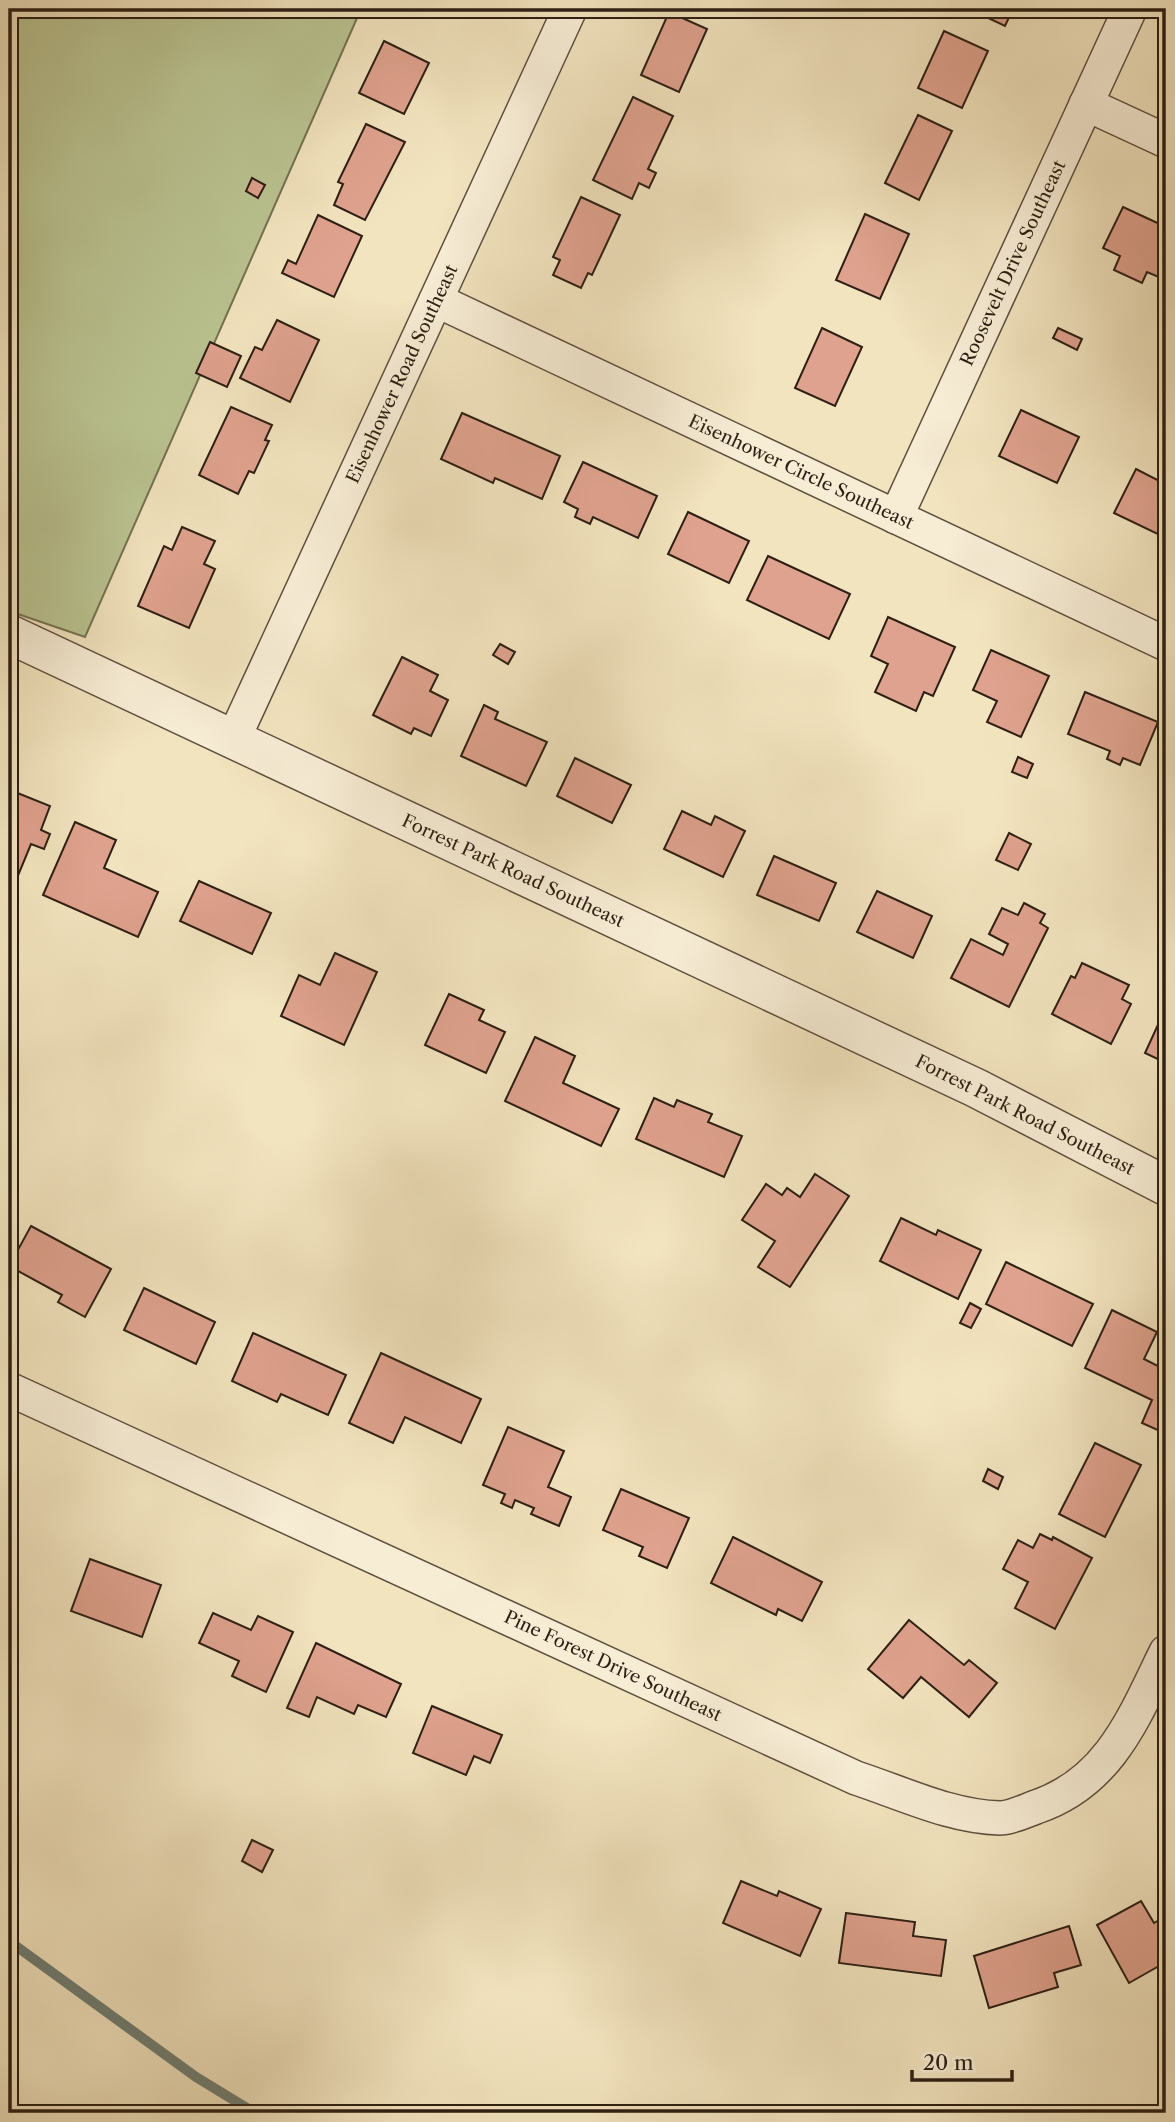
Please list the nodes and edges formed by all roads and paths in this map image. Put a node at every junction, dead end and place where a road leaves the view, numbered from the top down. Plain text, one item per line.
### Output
1 (570, 9) edge
2 (1130, 9) edge
3 (1086, 104) junction
4 (1166, 141) edge
5 (436, 300) junction
6 (896, 517) junction
7 (9, 634) edge
8 (1166, 644) edge
9 (233, 740) junction
10 (1166, 1186) edge
11 (9, 1389) edge
12 (1166, 1653) edge

1 - 5 street, Eisenhower Road Southeast
2 - 3 street, Roosevelt Drive Southeast
3 - 4 street
3 - 6 street, Roosevelt Drive Southeast
5 - 6 street, Eisenhower Circle Southeast
5 - 9 street, Eisenhower Road Southeast
6 - 8 street, Eisenhower Circle Southeast
7 - 9 street, Forrest Park Road Southeast
9 - 10 street, Forrest Park Road Southeast
11 - 12 street, Pine Forest Drive Southeast

